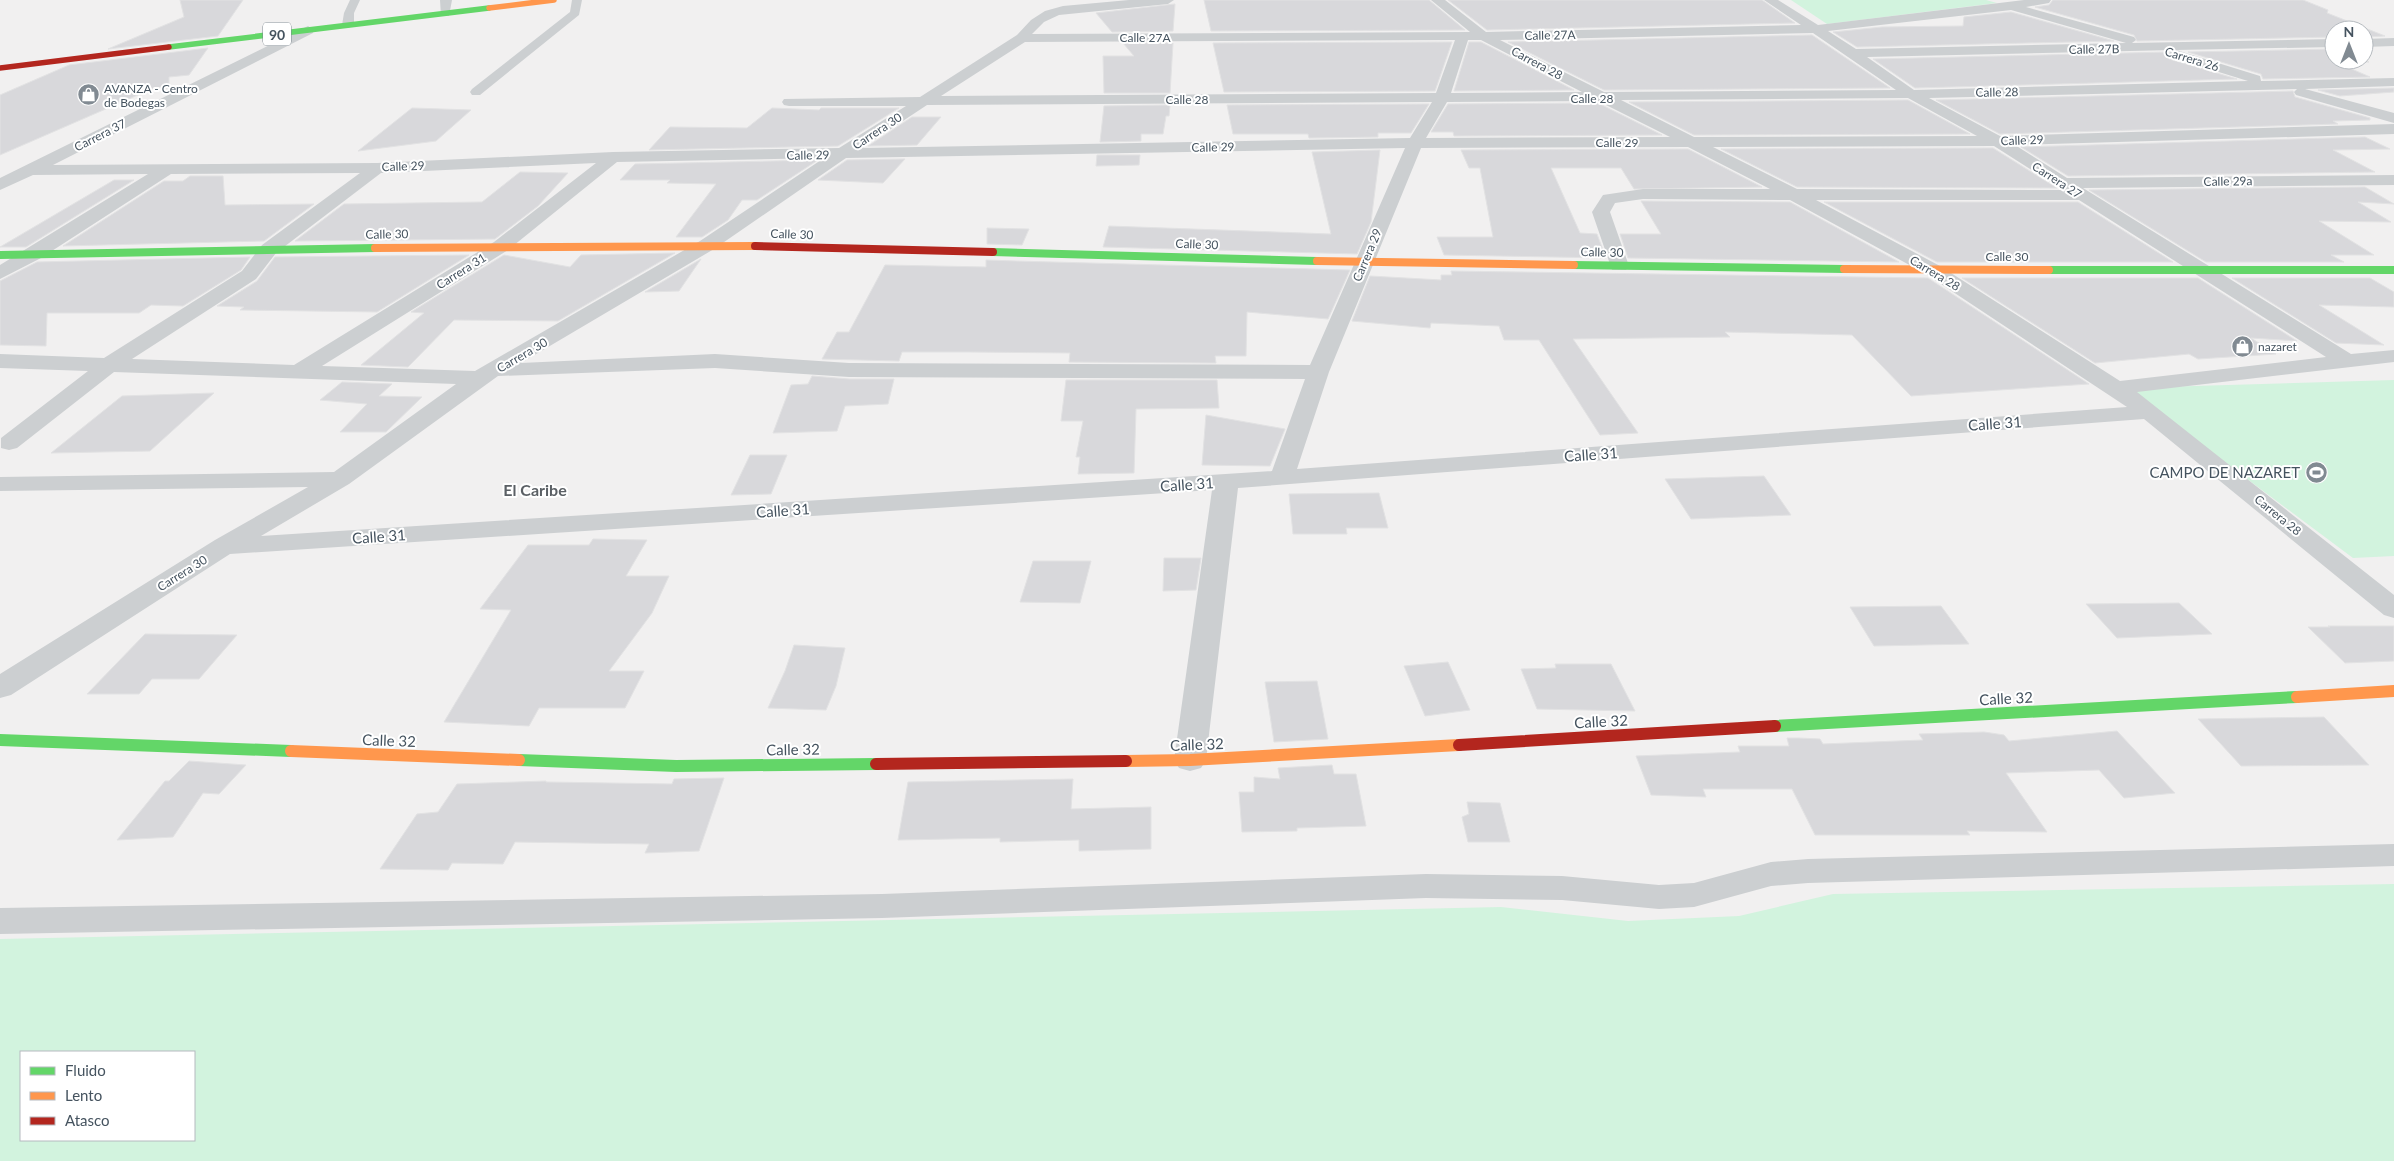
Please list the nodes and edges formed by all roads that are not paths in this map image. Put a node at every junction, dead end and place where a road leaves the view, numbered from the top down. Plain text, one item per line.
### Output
1 (355, 0) edge
2 (446, 0) edge
3 (554, 0) edge
4 (577, 0) edge
5 (1168, 0) edge
6 (1437, 0) edge
7 (1770, 0) edge
8 (1991, 0) edge
9 (2045, 0) edge
10 (2011, 6) junction
11 (444, 13) junction
12 (348, 25) junction
13 (1816, 29) junction
14 (308, 30) junction
15 (1463, 36) junction
16 (1482, 36) junction
17 (1022, 38) junction
18 (2394, 42) edge
19 (2324, 43) edge
20 (2374, 43) edge
21 (2271, 44) junction
22 (2374, 45) edge
23 (2155, 48) junction
24 (2394, 52) edge
25 (1853, 53) junction
26 (2308, 59) dead end
27 (0, 68) edge
28 (2335, 71) dead end
29 (2363, 82) junction
30 (2394, 82) edge
31 (2276, 86) junction
32 (476, 92) dead end
33 (1911, 94) junction
34 (1442, 98) junction
35 (1602, 98) junction
36 (925, 100) junction
37 (789, 102) dead end
38 (2394, 118) edge
39 (2394, 129) edge
40 (1686, 141) junction
41 (1997, 141) junction
42 (1415, 143) junction
43 (841, 154) junction
44 (613, 157) junction
45 (169, 168) junction
46 (377, 168) junction
47 (31, 170) junction
48 (2394, 180) edge
49 (2062, 183) junction
50 (0, 185) edge
51 (1793, 194) junction
52 (2080, 195) junction
53 (707, 245) junction
54 (501, 246) junction
55 (269, 249) junction
56 (34, 254) junction
57 (0, 255) edge
58 (1363, 262) junction
59 (1619, 266) junction
60 (2200, 269) junction
61 (1933, 270) junction
62 (2394, 270) edge
63 (0, 273) edge
64 (2394, 356) edge
65 (2345, 360) junction
66 (0, 361) edge
67 (110, 364) junction
68 (300, 371) junction
69 (1318, 372) junction
70 (488, 374) junction
71 (2116, 388) junction
72 (2149, 412) junction
73 (9, 443) dead end
74 (1282, 478) junction
75 (340, 480) junction
76 (1226, 482) junction
77 (0, 484) edge
78 (224, 546) junction
79 (2394, 609) edge
80 (0, 688) edge
81 (2394, 691) edge
82 (0, 740) edge
83 (1190, 760) junction
84 (2394, 855) edge
85 (0, 921) edge

1 - 12 lane
2 - 11 street
3 - 11 main road, 90
4 - 32 lane
5 - 17 street, Carrera 30
6 - 16 street, Carrera 28
7 - 13 street, Carrera 27
8 - 10 street, Carrera 26
9 - 10 street, Calle 27A
10 - 13 street, Calle 27A
10 - 23 street, Carrera 26
11 - 12 main road, 90
12 - 14 main road, 90
13 - 16 street, Calle 27A
13 - 25 street, Carrera 27
14 - 27 main road, 90
14 - 47 street, Carrera 37
15 - 16 street, Calle 27A
15 - 17 street, Calle 27A
15 - 34 street, Carrera 29
16 - 35 street, Carrera 28
17 - 36 street, Carrera 30
18 - 20 street
19 - 21 street, Calle 27B
21 - 23 street, Calle 27B
21 - 26 street
22 - 24 street
23 - 25 street, Calle 27B
23 - 31 street, Carrera 26
25 - 33 street, Carrera 27
28 - 29 street
29 - 30 street, Calle 28
29 - 31 street, Calle 28
31 - 33 street, Calle 28
31 - 38 street, Carrera 26
33 - 35 street, Calle 28
33 - 41 street, Carrera 27
34 - 35 street, Calle 28
34 - 36 street, Calle 28
34 - 42 street, Carrera 29
35 - 40 street, Carrera 28
36 - 37 street, Calle 28
36 - 43 street, Carrera 30
39 - 41 street, Calle 29
40 - 41 street, Calle 29
40 - 42 street, Calle 29
40 - 51 street, Carrera 28
41 - 49 street, Carrera 27
42 - 43 street, Calle 29
42 - 58 street, Carrera 29
43 - 44 street, Calle 29
43 - 53 street, Carrera 30
44 - 46 street, Calle 29
44 - 54 street, Carrera 31
45 - 46 street, Calle 29
45 - 47 street, Calle 29
45 - 56 street
46 - 55 street
47 - 50 street, Carrera 37
48 - 49 street, Calle 29a
49 - 52 street, Carrera 27
51 - 52 street
51 - 59 street
51 - 61 street, Carrera 28
52 - 60 street, Carrera 27
53 - 54 main road, Calle 30
53 - 58 main road, Calle 30
53 - 70 street, Carrera 30
54 - 55 main road, Calle 30
54 - 68 street, Carrera 31
55 - 56 main road, Calle 30
55 - 67 street
56 - 57 main road, Calle 30
56 - 63 street
58 - 59 main road, Calle 30
58 - 69 street, Carrera 29
59 - 61 main road, Calle 30
60 - 61 main road, Calle 30
60 - 62 main road, Calle 30
60 - 65 street, Carrera 27
61 - 71 street, Carrera 28
64 - 65 street
65 - 71 street
66 - 67 street
67 - 68 street
67 - 73 street
68 - 70 street
69 - 70 street
69 - 74 street, Carrera 29
70 - 75 street, Carrera 30
71 - 72 street, Carrera 28
72 - 74 street, Calle 31
72 - 79 street, Carrera 28
74 - 76 street, Calle 31
75 - 77 street
75 - 78 street, Carrera 30
76 - 78 street, Calle 31
76 - 83 street
78 - 80 street, Carrera 30
81 - 83 main road, Calle 32
82 - 83 main road, Calle 32
84 - 85 lane

